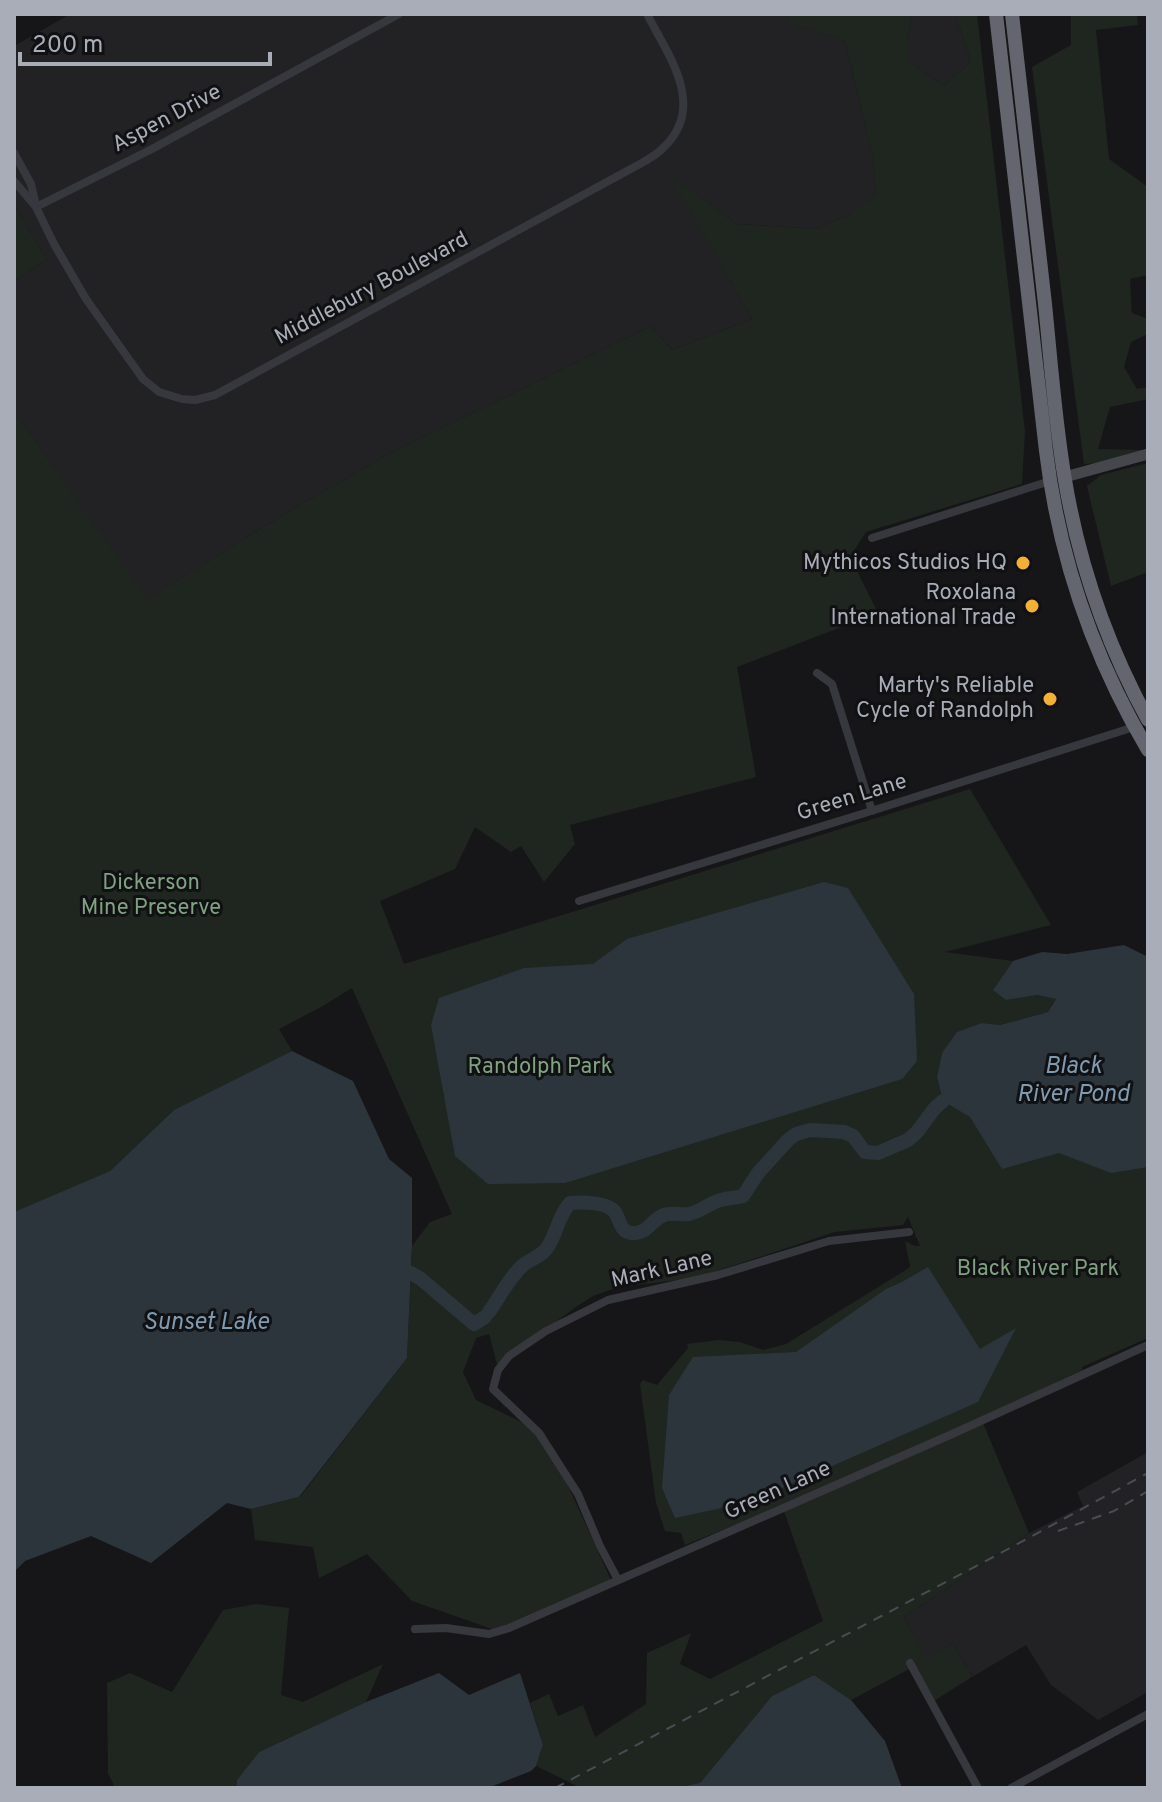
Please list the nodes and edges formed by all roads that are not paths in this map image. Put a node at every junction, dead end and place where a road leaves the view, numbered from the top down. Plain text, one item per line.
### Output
1 (399, 14) edge
2 (647, 14) edge
3 (996, 14) edge
4 (1012, 14) edge
5 (14, 153) edge
6 (14, 181) edge
7 (36, 207) junction
8 (1148, 454) edge
9 (1057, 479) junction
10 (872, 538) dead end
11 (817, 673) dead end
12 (1141, 723) edge
13 (1148, 750) edge
14 (872, 811) junction
15 (579, 901) dead end
16 (909, 1232) dead end
17 (1148, 1345) edge
18 (618, 1580) junction
19 (415, 1629) dead end
20 (910, 1663) dead end
21 (1148, 1715) edge
22 (978, 1788) edge
23 (1011, 1788) edge

1 - 7 street, Aspen Drive
2 - 7 street, Middlebury Boulevard
3 - 9 highway
4 - 9 highway
5 - 7 street, Middlebury Boulevard
6 - 7 street, Middlebury Boulevard
8 - 9 main road
9 - 10 street
9 - 12 highway
11 - 14 street
12 - 13 highway
12 - 14 street, Green Lane
14 - 15 street, Green Lane
16 - 18 street, Mark Lane
17 - 18 street, Green Lane
18 - 19 street, Green Lane
20 - 22 street
21 - 23 street

